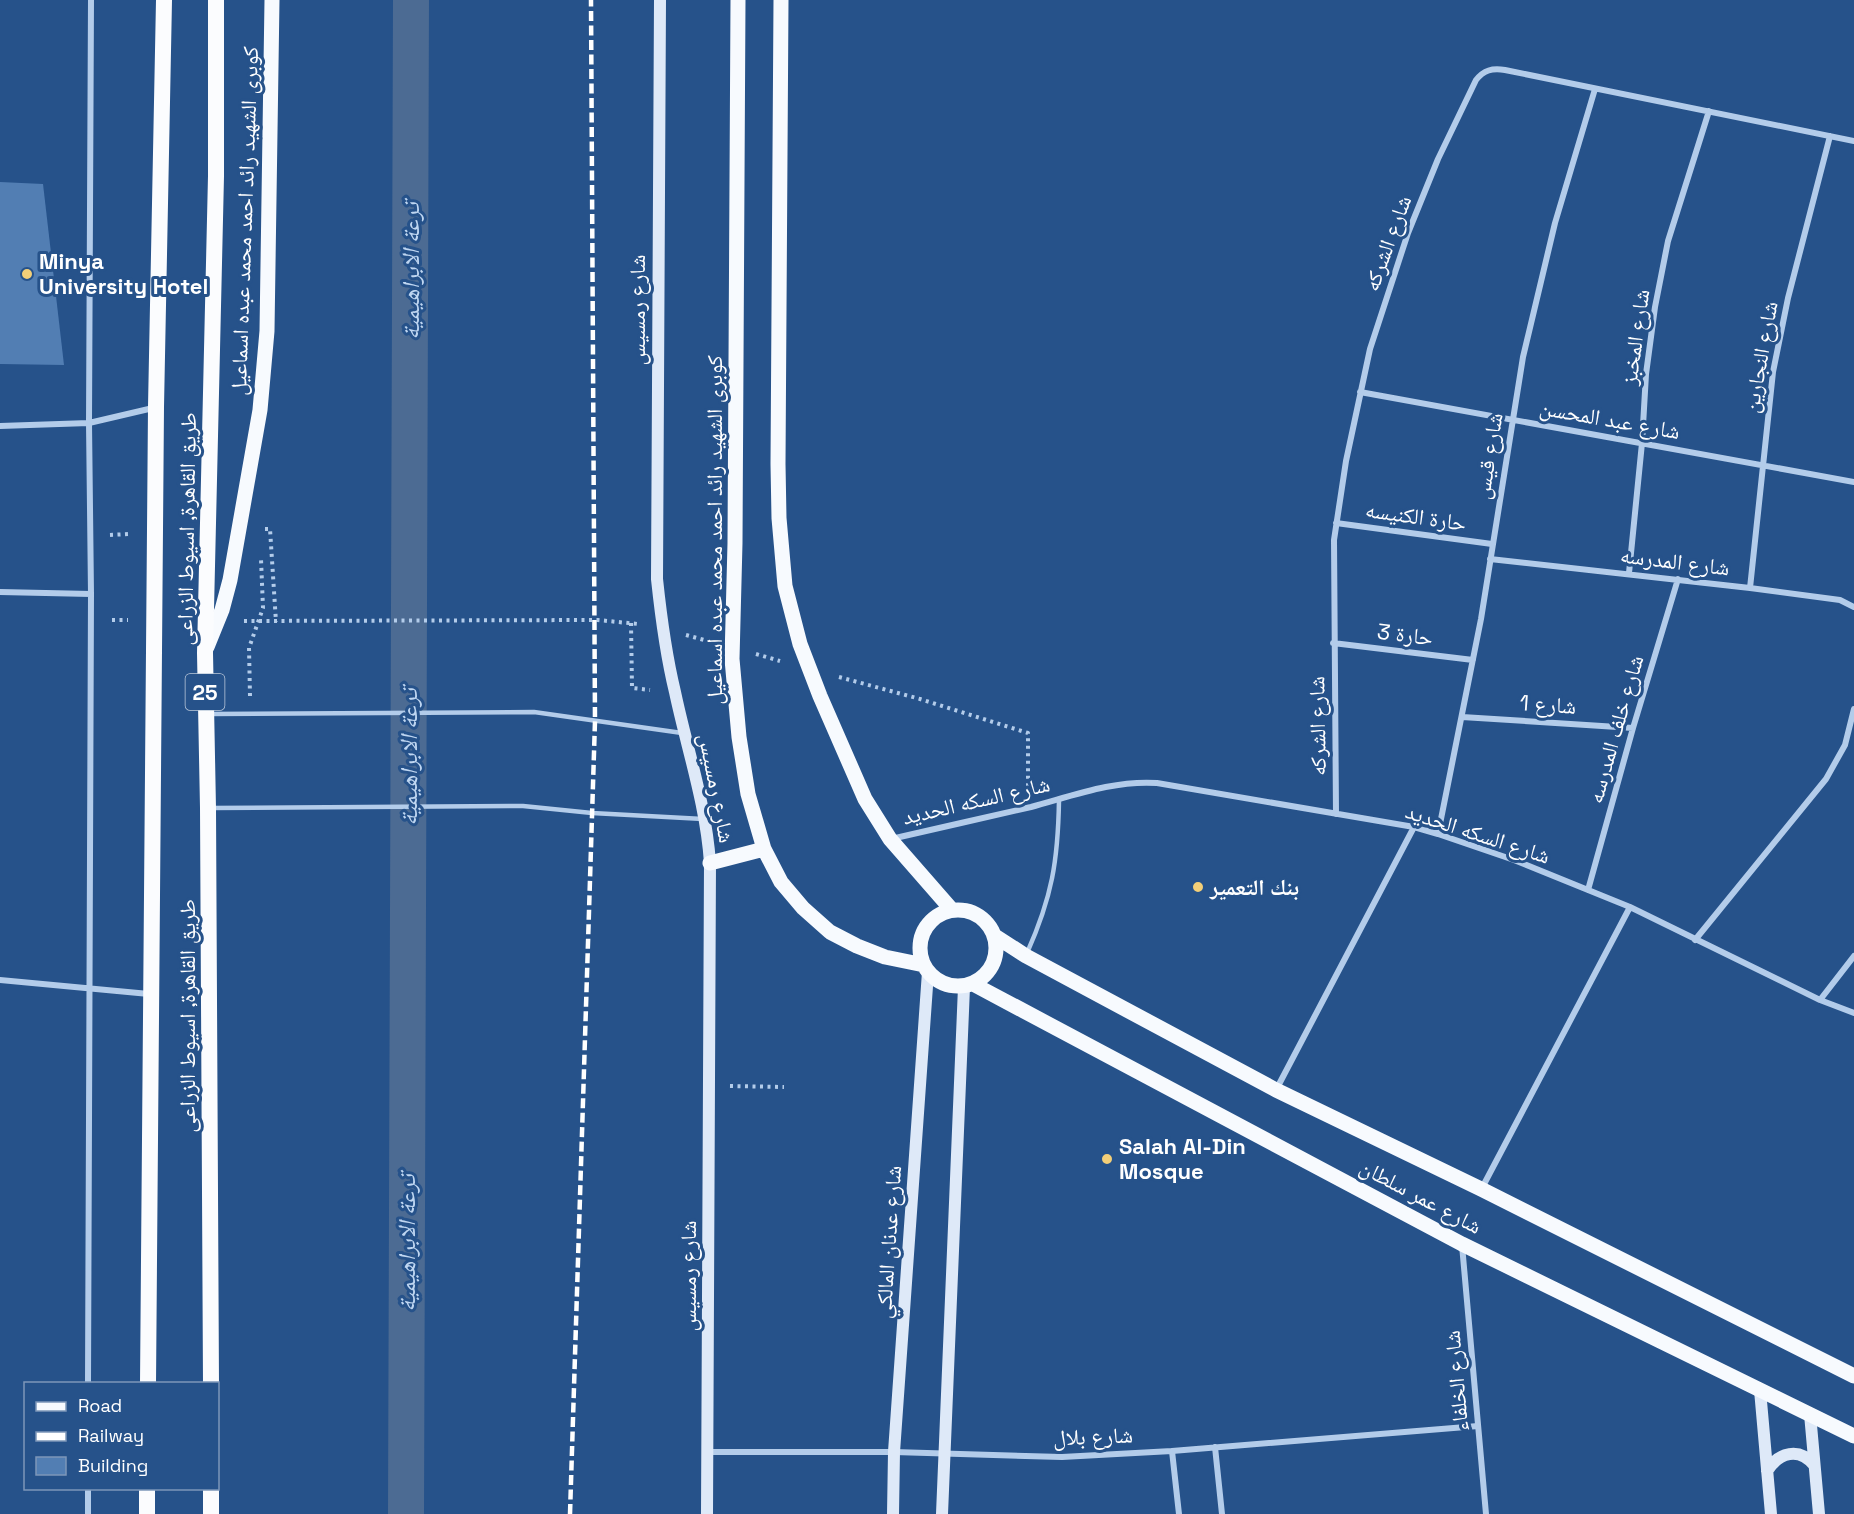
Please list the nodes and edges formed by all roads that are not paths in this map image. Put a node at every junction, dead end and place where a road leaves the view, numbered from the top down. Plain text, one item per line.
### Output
1 (91, 0) edge
2 (164, 0) edge
3 (216, 0) edge
4 (272, 0) edge
5 (660, 0) edge
6 (738, 0) edge
7 (781, 0) edge
8 (1595, 88) junction
9 (1709, 111) junction
10 (1830, 135) junction
11 (1854, 141) edge
12 (1360, 392) junction
13 (156, 407) junction
14 (1512, 419) junction
15 (89, 423) junction
16 (0, 426) edge
17 (1642, 443) junction
18 (1762, 465) junction
19 (1854, 482) edge
20 (1336, 523) junction
21 (1492, 544) junction
22 (1490, 559) junction
23 (1629, 573) junction
24 (1678, 579) junction
25 (1750, 588) junction
26 (0, 592) edge
27 (91, 594) junction
28 (1854, 607) edge
29 (1333, 643) junction
30 (205, 653) junction
31 (1473, 660) junction
32 (1854, 709) edge
33 (206, 714) junction
34 (1462, 717) junction
35 (1633, 728) junction
36 (685, 733) junction
37 (1059, 800) junction
38 (208, 808) junction
39 (1336, 814) junction
40 (706, 819) junction
41 (1414, 827) junction
42 (1438, 834) junction
43 (890, 839) junction
44 (764, 849) junction
45 (710, 863) junction
46 (1588, 890) junction
47 (1630, 907) junction
48 (952, 910) junction
49 (995, 936) junction
50 (1695, 940) junction
51 (1026, 956) junction
52 (1854, 956) edge
53 (926, 968) junction
54 (0, 980) edge
55 (969, 985) junction
56 (88, 988) junction
57 (152, 994) junction
58 (1820, 1000) junction
59 (1854, 1013) edge
60 (1276, 1090) junction
61 (1481, 1189) junction
62 (1462, 1244) junction
63 (1853, 1373) edge
64 (88, 1382) edge
65 (148, 1382) edge
66 (211, 1382) edge
67 (1760, 1390) junction
68 (1810, 1414) junction
69 (1478, 1426) junction
70 (1854, 1436) edge
71 (1215, 1447) junction
72 (1172, 1451) junction
73 (708, 1452) junction
74 (894, 1452) junction
75 (943, 1454) junction
76 (1815, 1465) junction
77 (1767, 1471) junction
78 (88, 1490) edge
79 (147, 1490) edge
80 (211, 1490) edge
81 (88, 1514) edge
82 (147, 1514) edge
83 (211, 1514) edge
84 (707, 1514) edge
85 (893, 1514) edge
86 (942, 1514) edge
87 (1179, 1514) edge
88 (1222, 1514) edge
89 (1485, 1514) edge
90 (1771, 1514) edge
91 (1819, 1514) edge

1 - 15 street
2 - 13 highway, طريق القاهرة, اسيوط الزراعى / 25
3 - 30 highway, طريق القاهرة, اسيوط الزراعى / 25
4 - 30 main road, كوبرى الشهيد رائد احمد محمد عبده اسماعيل
5 - 36 main road, شارع رمسيس
6 - 44 main road, كوبرى الشهيد رائد احمد محمد عبده اسماعيل
7 - 43 main road
8 - 9 street, شارع الشركه
8 - 12 street, شارع الشركه
8 - 14 street, شارع قيس
9 - 10 street, شارع الشركه
9 - 17 street, شارع المخبز
10 - 11 street, شارع الشركه
10 - 18 street, شارع النجارين
12 - 14 street, شارع عبد المحسن
12 - 20 street, شارع الشركه
13 - 15 street
13 - 57 highway, طريق القاهرة, اسيوط الزراعى / 25
14 - 17 street, شارع عبد المحسن
14 - 21 street, شارع قيس
15 - 16 street
15 - 27 street
17 - 18 street, شارع عبد المحسن
17 - 23 street, شارع المخبز
18 - 19 street, شارع عبد المحسن
18 - 25 street, شارع النجارين
20 - 21 street, حارة الكنيسه
20 - 29 street, شارع الشركه
21 - 22 street, شارع قيس
22 - 23 street, شارع المدرسه
22 - 31 street, شارع قيس
23 - 24 street, شارع المدرسه
24 - 25 street, شارع المدرسه
24 - 35 street, شارع خلف المدرسه
25 - 28 street, شارع المدرسه
26 - 27 street
27 - 56 street
29 - 31 street, حارة 3
29 - 39 street, شارع الشركه
30 - 33 highway, طريق القاهرة, اسيوط الزراعى / 25
31 - 34 street, شارع قيس
32 - 50 street
33 - 36 lane
33 - 38 highway, طريق القاهرة, اسيوط الزراعى / 25
34 - 35 street, شارع 1
34 - 42 street, شارع قيس
35 - 46 street, شارع خلف المدرسه
36 - 40 main road, شارع رمسيس
37 - 39 street, شارع السكه الحديد
37 - 43 street, شارع السكه الحديد
37 - 51 lane
38 - 40 lane
38 - 66 highway, طريق القاهرة, اسيوط الزراعى / 25
39 - 41 street, شارع السكه الحديد
40 - 45 main road, شارع رمسيس
41 - 42 street, شارع السكه الحديد
41 - 60 street
42 - 46 street, شارع السكه الحديد
43 - 48 main road
44 - 45 main road
44 - 53 main road, كوبرى الشهيد رائد احمد محمد عبده اسماعيل
45 - 73 main road, شارع رمسيس
46 - 47 street, شارع السكه الحديد
47 - 50 street, شارع السكه الحديد
47 - 61 street
48 - 49 main road
48 - 53 main road
49 - 51 main road, شارع عمر سلطان
49 - 55 main road
50 - 58 street, شارع السكه الحديد
51 - 60 main road, شارع عمر سلطان
52 - 58 street
53 - 55 main road
53 - 74 main road, شارع عدنان المالكي
54 - 56 street
55 - 62 main road, شارع عمر سلطان
55 - 75 main road
56 - 57 street
56 - 64 street
57 - 65 highway, طريق القاهرة, اسيوط الزراعى / 25
58 - 59 street, شارع السكه الحديد
60 - 61 main road, شارع عمر سلطان
61 - 63 main road, شارع عمر سلطان
62 - 67 main road, شارع عمر سلطان
62 - 69 street, شارع الخلفاء
67 - 68 main road, شارع عمر سلطان
67 - 77 main road
68 - 70 main road, شارع عمر سلطان
68 - 76 main road
69 - 71 street, شارع بلال
69 - 89 street, شارع الخلفاء
71 - 72 street, شارع بلال
71 - 88 street
72 - 75 street, شارع بلال
72 - 87 street
73 - 74 street, شارع بلال
73 - 84 main road, شارع رمسيس
74 - 75 street, شارع بلال
74 - 85 main road, شارع عدنان المالكي
75 - 86 main road
76 - 77 main road
76 - 91 main road
77 - 90 main road
78 - 81 street
79 - 82 highway
80 - 83 highway

